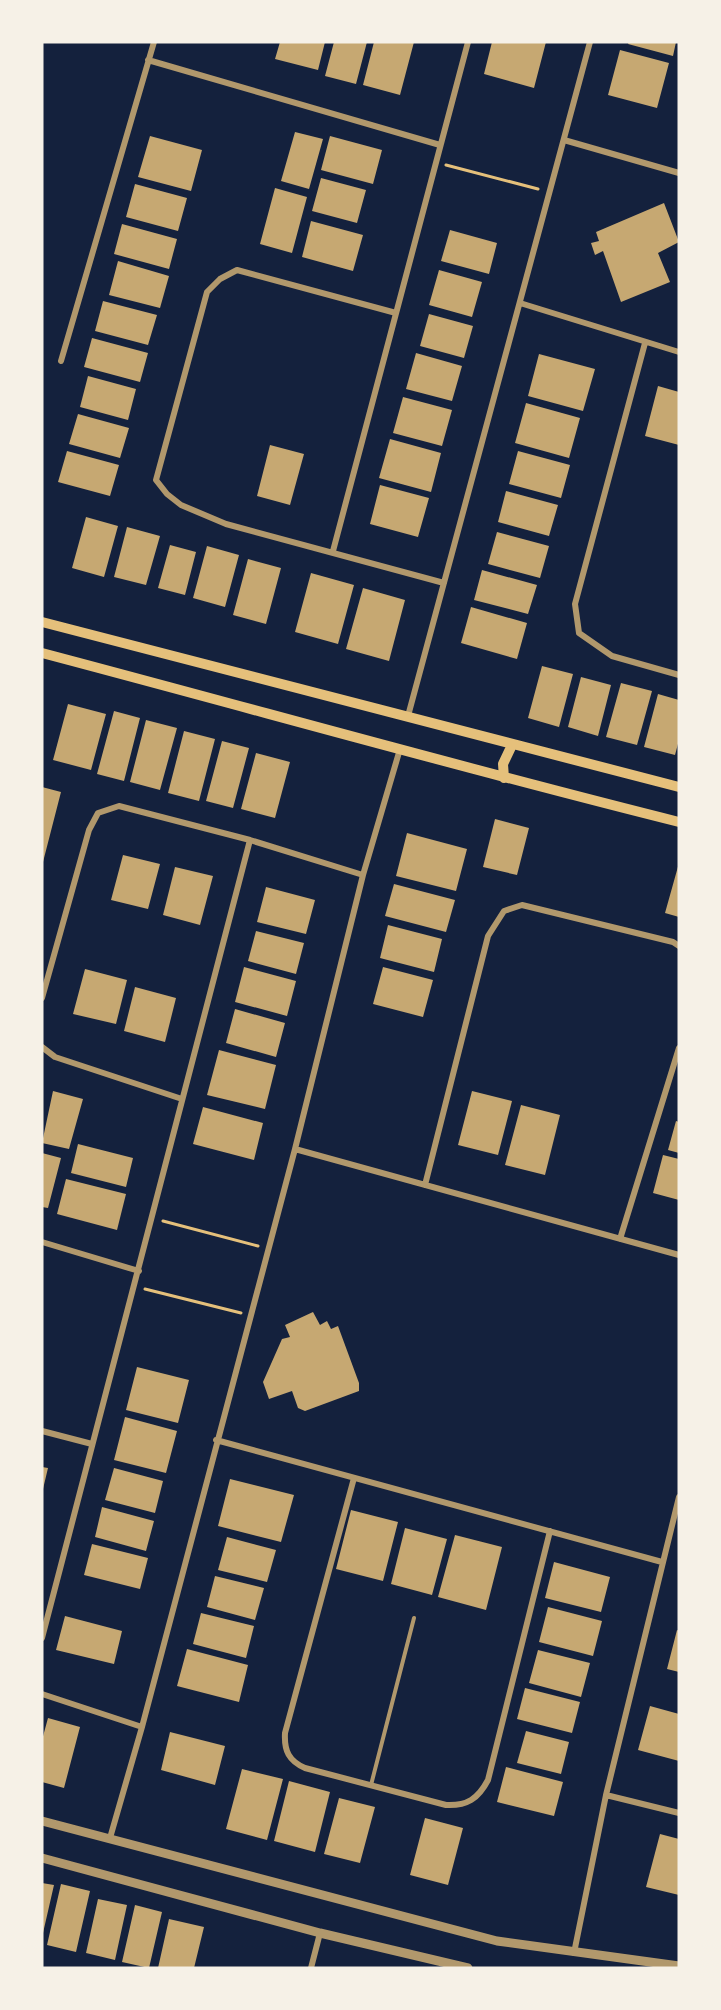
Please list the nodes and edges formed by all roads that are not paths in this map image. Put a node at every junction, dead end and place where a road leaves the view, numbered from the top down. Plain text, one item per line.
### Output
1 (154, 42) edge
2 (468, 42) edge
3 (590, 42) edge
4 (148, 60) junction
5 (564, 140) junction
6 (440, 145) junction
7 (679, 165) edge
8 (678, 173) edge
9 (520, 303) junction
10 (396, 313) junction
11 (645, 343) junction
12 (679, 352) edge
13 (61, 361) dead end
14 (333, 551) junction
15 (444, 583) junction
16 (42, 622) edge
17 (42, 653) edge
18 (679, 675) edge
19 (408, 716) junction
20 (512, 745) junction
21 (400, 748) junction
22 (504, 778) junction
23 (679, 787) edge
24 (679, 822) edge
25 (250, 840) junction
26 (363, 875) junction
27 (679, 946) edge
28 (42, 998) edge
29 (42, 1047) edge
30 (679, 1048) edge
31 (182, 1099) junction
32 (295, 1149) junction
33 (425, 1185) junction
34 (620, 1239) junction
35 (42, 1242) edge
36 (679, 1255) edge
37 (139, 1271) junction
38 (42, 1431) edge
39 (216, 1440) junction
40 (92, 1444) junction
41 (354, 1478) junction
42 (679, 1497) edge
43 (550, 1531) junction
44 (662, 1562) junction
45 (414, 1618) dead end
46 (42, 1638) edge
47 (42, 1694) edge
48 (142, 1726) junction
49 (371, 1785) junction
50 (606, 1795) junction
51 (679, 1813) edge
52 (42, 1821) edge
53 (110, 1838) junction
54 (42, 1858) edge
55 (320, 1933) junction
56 (574, 1954) junction
57 (679, 1966) edge
58 (311, 1968) edge
59 (468, 1968) edge

1 - 4 street
2 - 6 street
3 - 5 street
4 - 6 street
4 - 13 street
5 - 8 street
5 - 9 street
6 - 10 street
7 - 8 street
9 - 11 street
9 - 15 street
10 - 14 street
10 - 14 street
11 - 12 street
11 - 18 street
14 - 15 street
15 - 19 street
16 - 19 main road
17 - 21 main road
19 - 20 main road
20 - 22 main road
20 - 23 main road
21 - 22 main road
21 - 26 street
22 - 24 main road
25 - 26 street
25 - 28 street
25 - 31 street
26 - 32 street
27 - 33 street
29 - 31 street
30 - 34 street
31 - 37 street
32 - 33 street
32 - 39 street
33 - 34 street
34 - 36 street
35 - 37 street
37 - 40 street
38 - 40 street
39 - 41 street
39 - 48 street
40 - 46 street
41 - 43 street
41 - 49 street
42 - 44 street
43 - 44 street
43 - 49 street
44 - 50 street
45 - 49 lane
47 - 48 street
48 - 53 street
50 - 51 street
50 - 56 street
52 - 53 street
53 - 56 street
54 - 55 street
55 - 58 street
55 - 59 street
56 - 57 street

